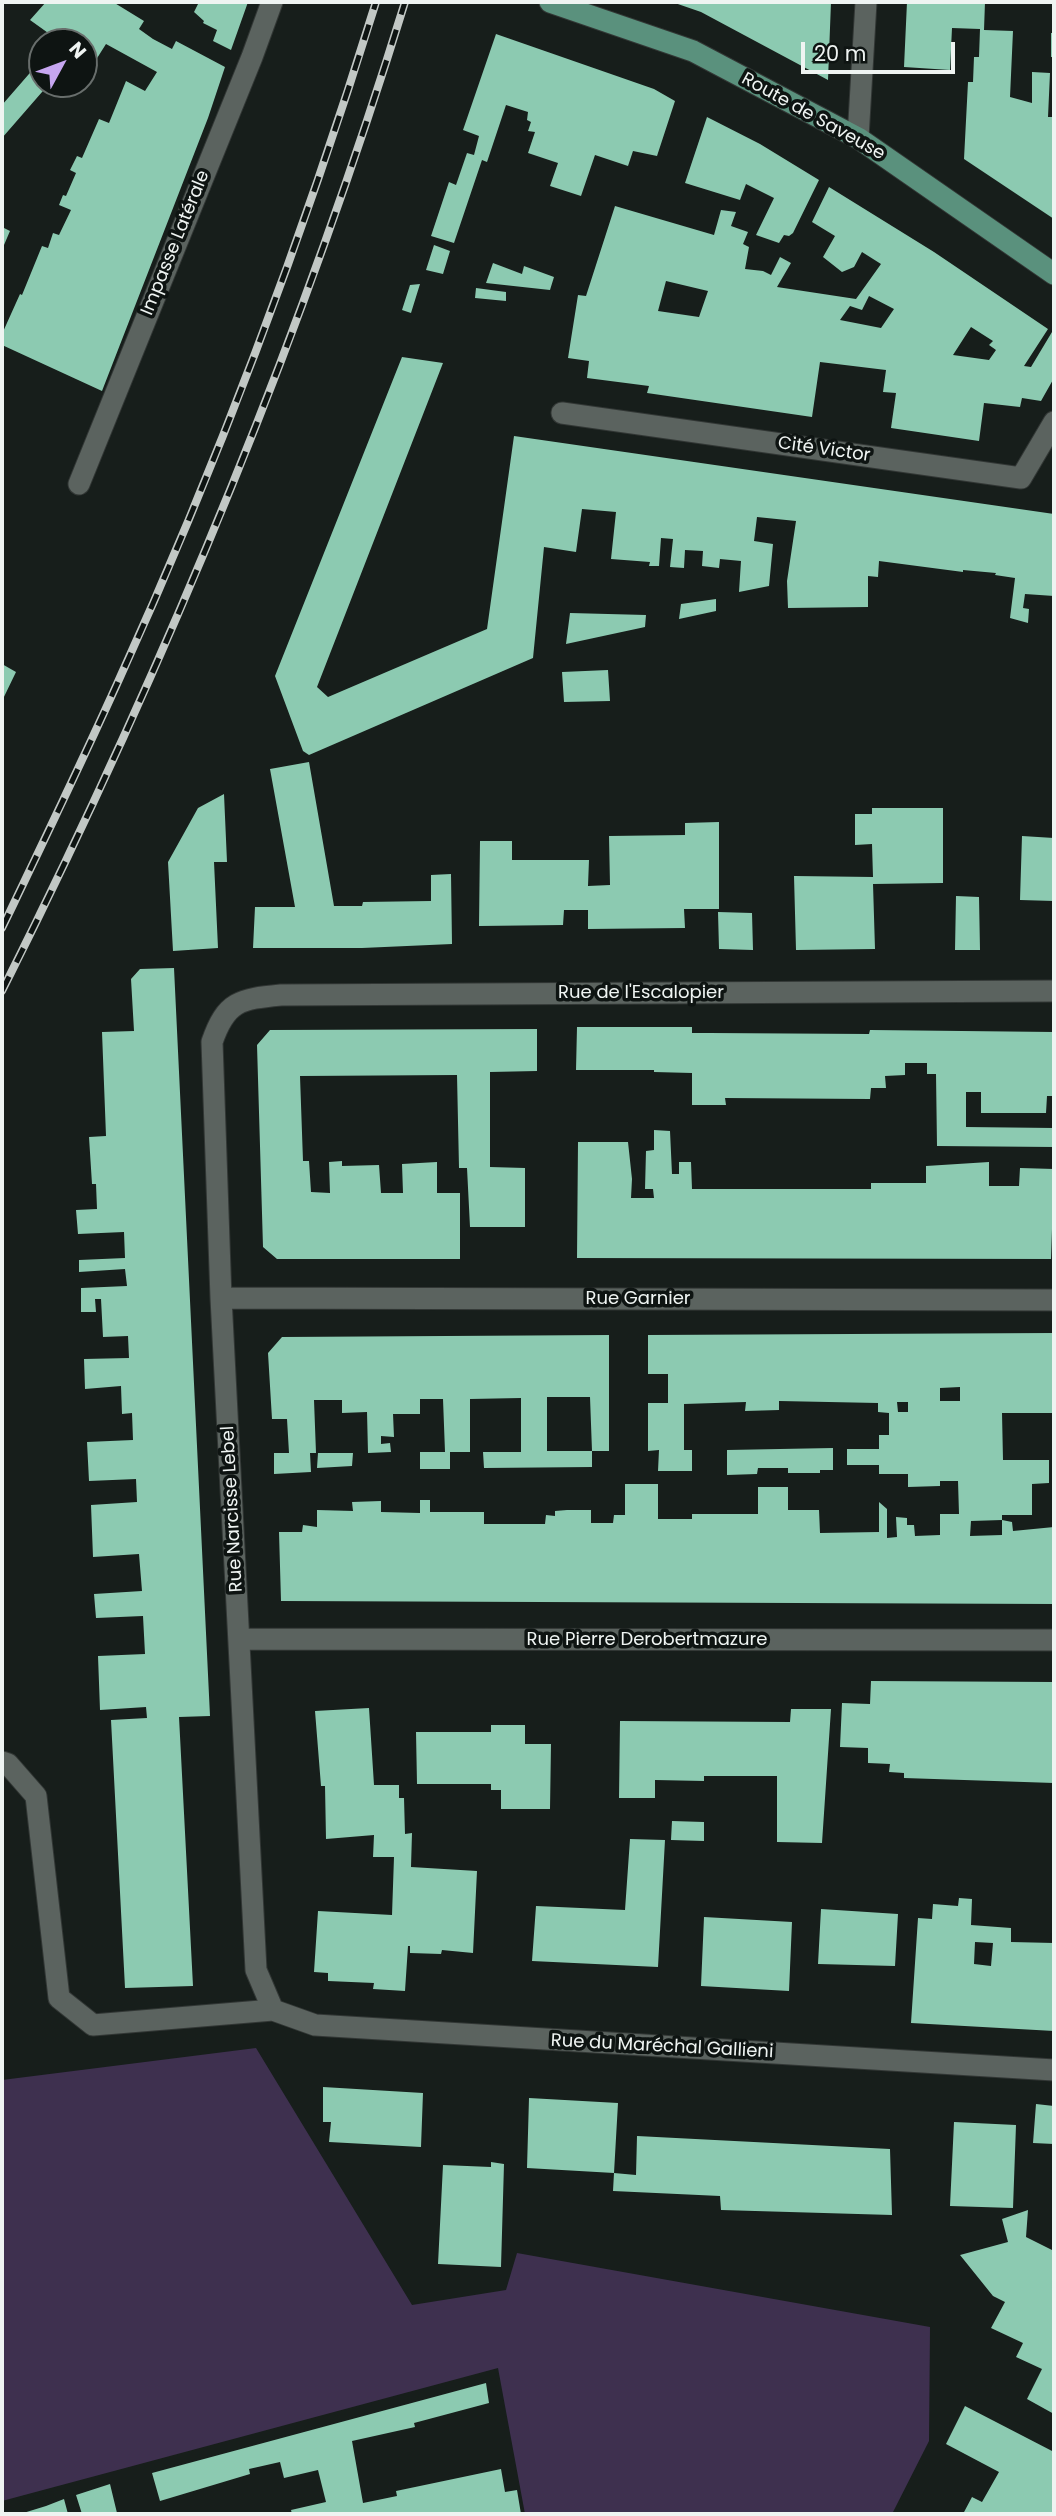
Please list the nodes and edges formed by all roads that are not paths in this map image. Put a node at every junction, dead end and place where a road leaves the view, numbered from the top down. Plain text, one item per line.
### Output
1 (272, 2) edge
2 (550, 2) edge
3 (866, 2) edge
4 (858, 138) junction
5 (1054, 274) edge
6 (562, 413) dead end
7 (1054, 422) edge
8 (79, 484) dead end
9 (1054, 991) edge
10 (230, 1009) joint
11 (221, 1298) junction
12 (1054, 1300) edge
13 (240, 1639) junction
14 (1054, 1640) edge
15 (2, 1762) edge
16 (273, 2010) junction
17 (1054, 2070) edge

1 - 8 street, Impasse Latérale
2 - 4 main road, Route de Saveuse
3 - 4 street
4 - 5 main road, Route de Saveuse
6 - 7 street, Cité Victor
9 - 10 street, Rue de l'Escalopier
10 - 11 street, Rue Narcisse Lebel
11 - 12 street, Rue Garnier
11 - 13 street, Rue Narcisse Lebel
13 - 14 street, Rue Pierre Derobertmazure
13 - 16 street, Rue Narcisse Lebel
15 - 16 street
16 - 17 street, Rue du Maréchal Gallieni

